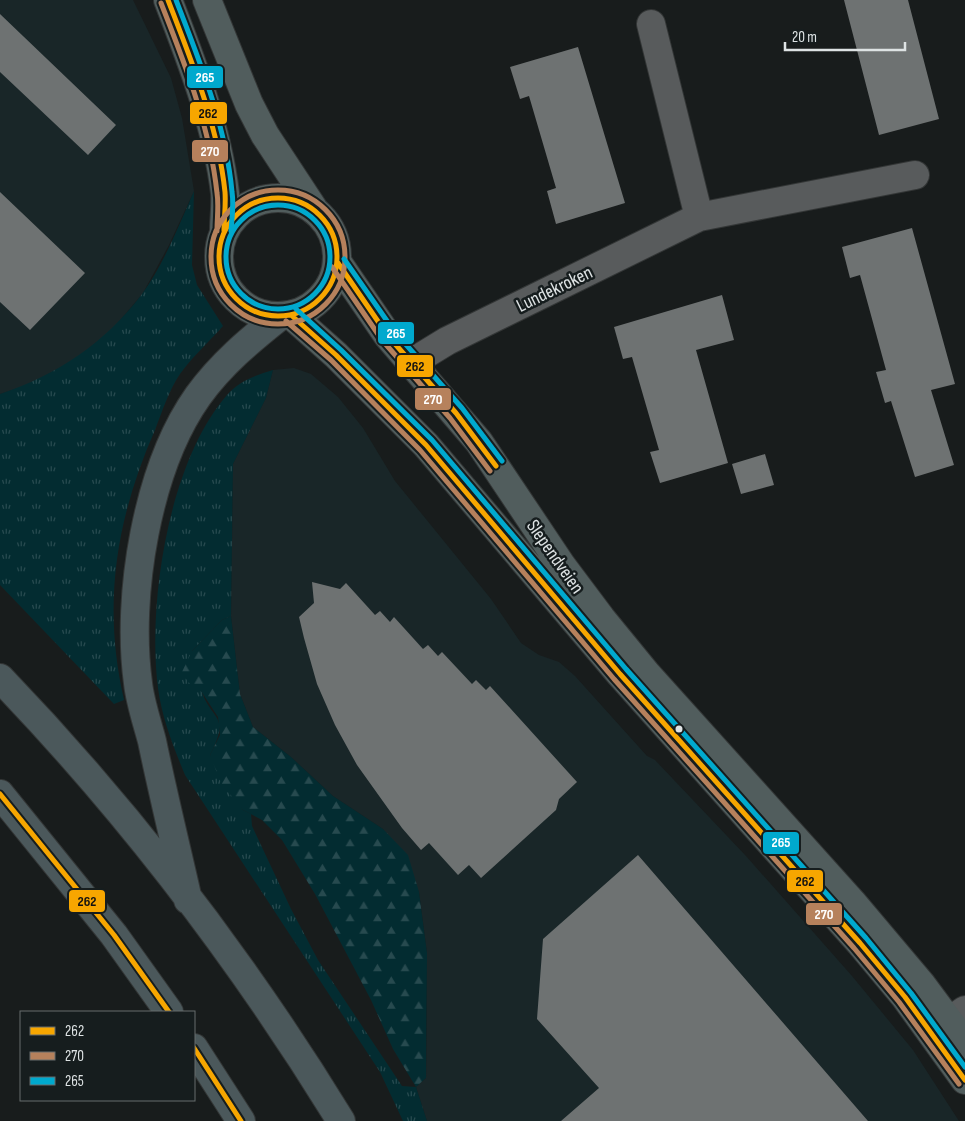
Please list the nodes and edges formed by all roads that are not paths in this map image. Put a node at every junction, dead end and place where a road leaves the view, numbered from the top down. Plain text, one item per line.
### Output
1 (168, 0) edge
2 (206, 0) edge
3 (651, 24) dead end
4 (915, 175) dead end
5 (313, 208) junction
6 (699, 217) junction
7 (224, 231) junction
8 (338, 263) junction
9 (285, 316) junction
10 (411, 363) junction
11 (0, 678) edge
12 (0, 794) edge
13 (188, 900) junction
14 (168, 1011) edge
15 (949, 1021) edge
16 (965, 1043) edge
17 (195, 1050) edge
18 (965, 1080) edge
19 (241, 1121) edge
20 (341, 1121) edge

1 - 7 main road
2 - 5 main road
3 - 6 street
4 - 6 street, Lundekroken
5 - 7 main road
5 - 8 main road
6 - 10 street, Lundekroken
7 - 9 main road
8 - 9 main road
8 - 10 main road, Slependveien
9 - 13 highway
9 - 15 main road, Slependveien
10 - 15 main road, Slependveien
11 - 13 highway
12 - 14 highway
13 - 20 highway
15 - 16 main road, Slependveien
15 - 18 main road, Slependveien
17 - 19 highway

